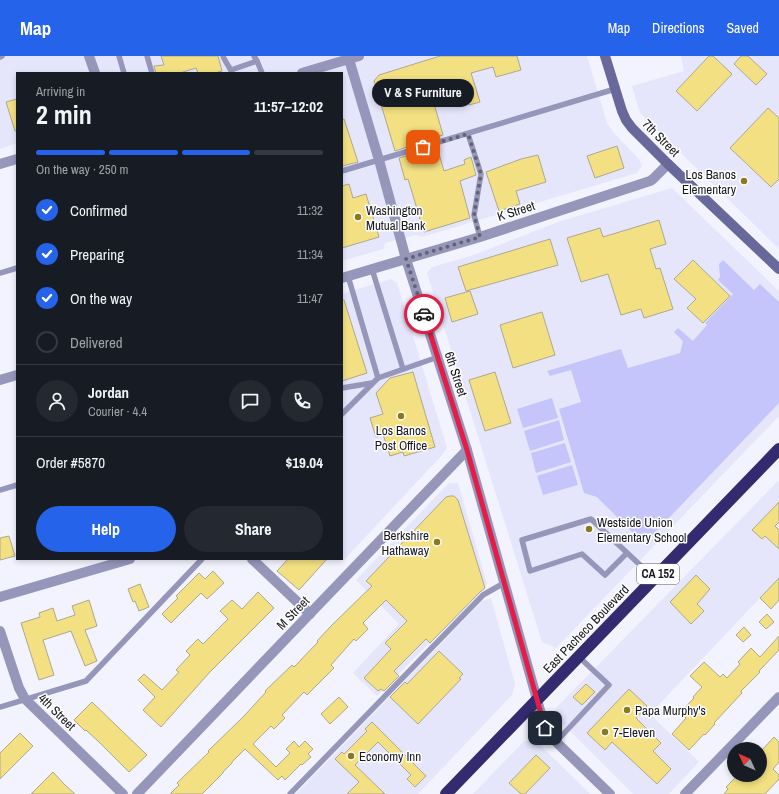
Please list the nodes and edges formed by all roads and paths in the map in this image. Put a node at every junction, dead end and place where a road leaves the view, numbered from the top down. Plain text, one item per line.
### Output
1 (89, 56) edge
2 (119, 56) edge
3 (146, 56) edge
4 (223, 56) edge
5 (359, 56) edge
6 (605, 56) edge
7 (348, 58) edge
8 (256, 59) edge
9 (232, 71) edge
10 (94, 72) edge
11 (124, 72) edge
12 (152, 72) edge
13 (262, 72) edge
14 (305, 72) edge
15 (615, 89) junction
16 (468, 134) junction
17 (16, 158) edge
18 (379, 160) junction
19 (0, 164) edge
20 (668, 164) junction
21 (343, 171) edge
22 (480, 237) junction
23 (406, 259) junction
24 (16, 268) edge
25 (779, 268) edge
26 (372, 269) junction
27 (0, 273) edge
28 (345, 277) edge
29 (438, 357) junction
30 (403, 369) junction
31 (16, 375) edge
32 (378, 378) junction
33 (0, 380) edge
34 (372, 383) junction
35 (343, 388) edge
36 (343, 413) edge
37 (779, 449) edge
38 (467, 450) junction
39 (16, 485) edge
40 (0, 490) edge
41 (627, 553) junction
42 (127, 560) edge
43 (201, 560) edge
44 (253, 560) edge
45 (654, 578) junction
46 (504, 583) junction
47 (0, 597) edge
48 (310, 614) junction
49 (0, 631) edge
50 (579, 657) junction
51 (779, 697) edge
52 (26, 699) junction
53 (537, 700) junction
54 (0, 707) edge
55 (556, 742) junction
56 (123, 794) edge
57 (137, 794) edge
58 (290, 794) edge
59 (446, 794) edge
60 (610, 794) edge
61 (685, 794) edge

1 - 10 street
2 - 11 lane
3 - 12 lane
4 - 9 lane
5 - 7 street
6 - 15 street, 7th Street
7 - 14 street
7 - 18 street, 6th Street
8 - 9 lane
8 - 13 lane
15 - 16 lane
15 - 20 street, 7th Street
16 - 18 lane
16 - 22 lane
17 - 19 street
18 - 21 lane
18 - 23 street, 6th Street
20 - 22 street, K Street
20 - 25 street, 7th Street
22 - 23 street, K Street
23 - 26 street, K Street
23 - 29 street, 6th Street
24 - 27 lane
26 - 28 street, K Street
26 - 30 lane
28 - 32 lane
29 - 30 lane
29 - 38 street, 6th Street
30 - 32 lane
31 - 33 street
32 - 34 lane
34 - 35 lane
34 - 36 lane
37 - 45 highway, East Pacheco Boulevard / CA 152
38 - 46 street, 6th Street
38 - 48 street, M Street
39 - 40 lane
41 - 41 lane
41 - 45 lane
42 - 47 street
43 - 52 lane
44 - 48 street
45 - 50 highway, East Pacheco Boulevard / CA 152
46 - 53 street, 6th Street
46 - 58 lane
48 - 57 street, M Street
49 - 52 street, 4th Street
50 - 53 highway, East Pacheco Boulevard / CA 152
50 - 55 lane
51 - 61 street
52 - 54 lane
52 - 56 street, 4th Street
53 - 55 street, 6th Street
53 - 59 highway, East Pacheco Boulevard / CA 152
55 - 60 street, 6th Street

